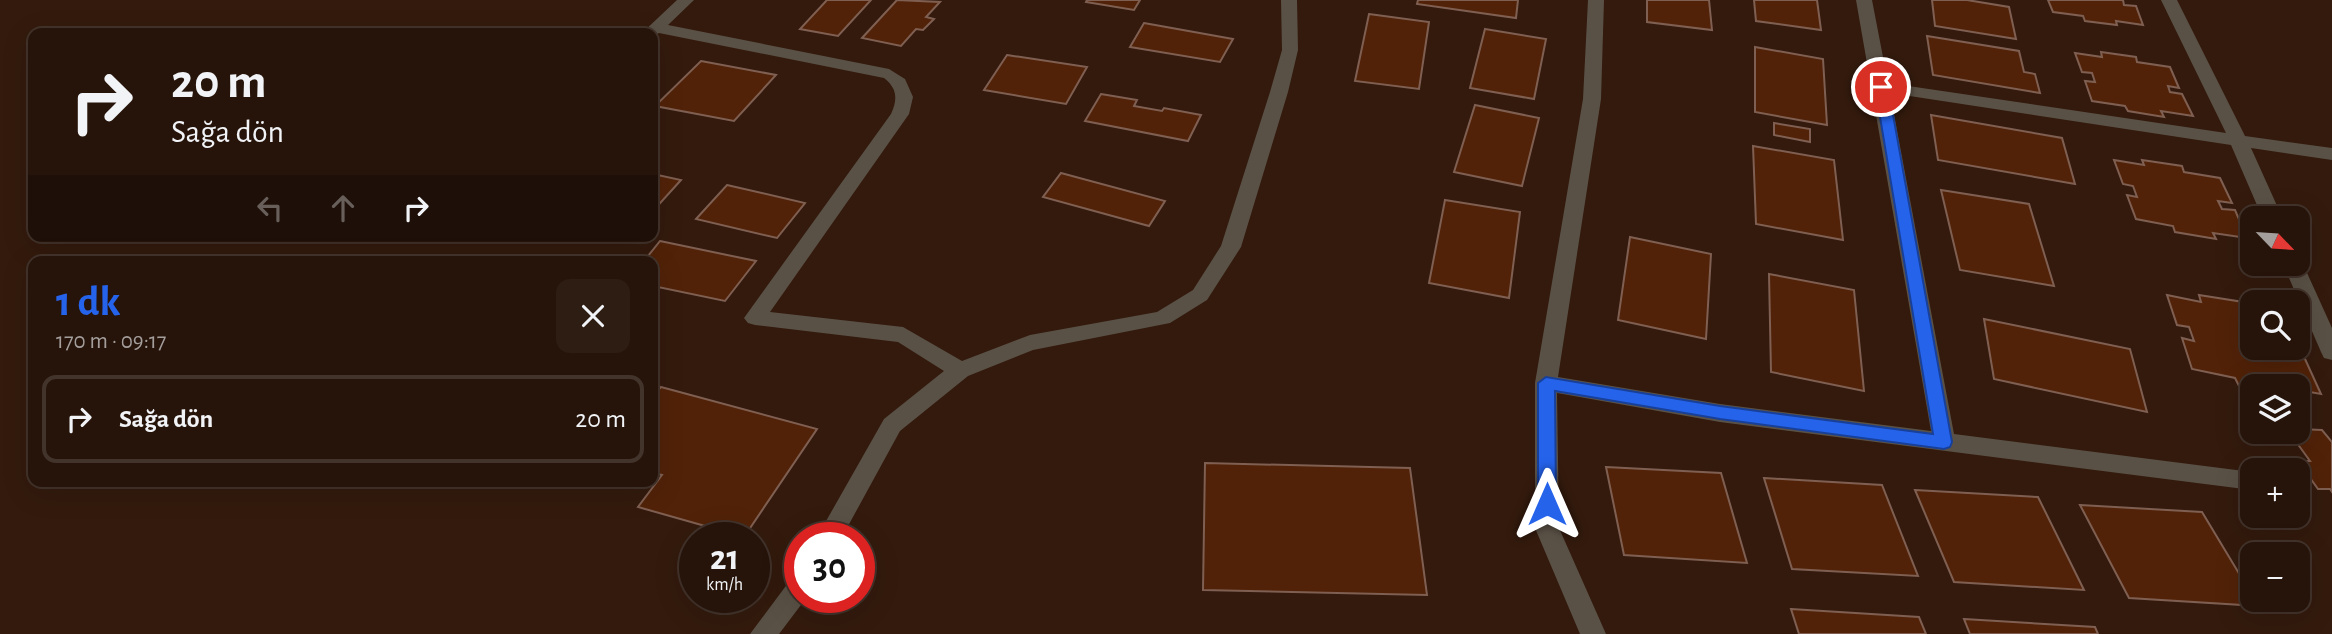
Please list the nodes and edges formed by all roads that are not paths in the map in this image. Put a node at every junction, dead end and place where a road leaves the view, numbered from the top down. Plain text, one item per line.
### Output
1 (686, 0) edge
2 (1289, 0) edge
3 (1596, 0) edge
4 (1864, 0) edge
5 (2169, 0) edge
6 (656, 28) edge
7 (658, 32) edge
8 (1881, 87) junction
9 (2239, 141) junction
10 (2332, 154) edge
11 (2267, 206) edge
12 (2298, 276) edge
13 (2332, 352) edge
14 (960, 370) junction
15 (1546, 383) junction
16 (1944, 442) junction
17 (2240, 479) edge
18 (838, 522) edge
19 (784, 607) edge
20 (763, 634) edge
21 (1593, 634) edge

1 - 6 street
2 - 14 street
3 - 15 street
4 - 8 street
5 - 9 street
7 - 14 street
8 - 9 street
8 - 16 street
9 - 10 street
9 - 11 street
12 - 13 street
14 - 18 street
15 - 16 street
15 - 21 street
16 - 17 street
19 - 20 street

